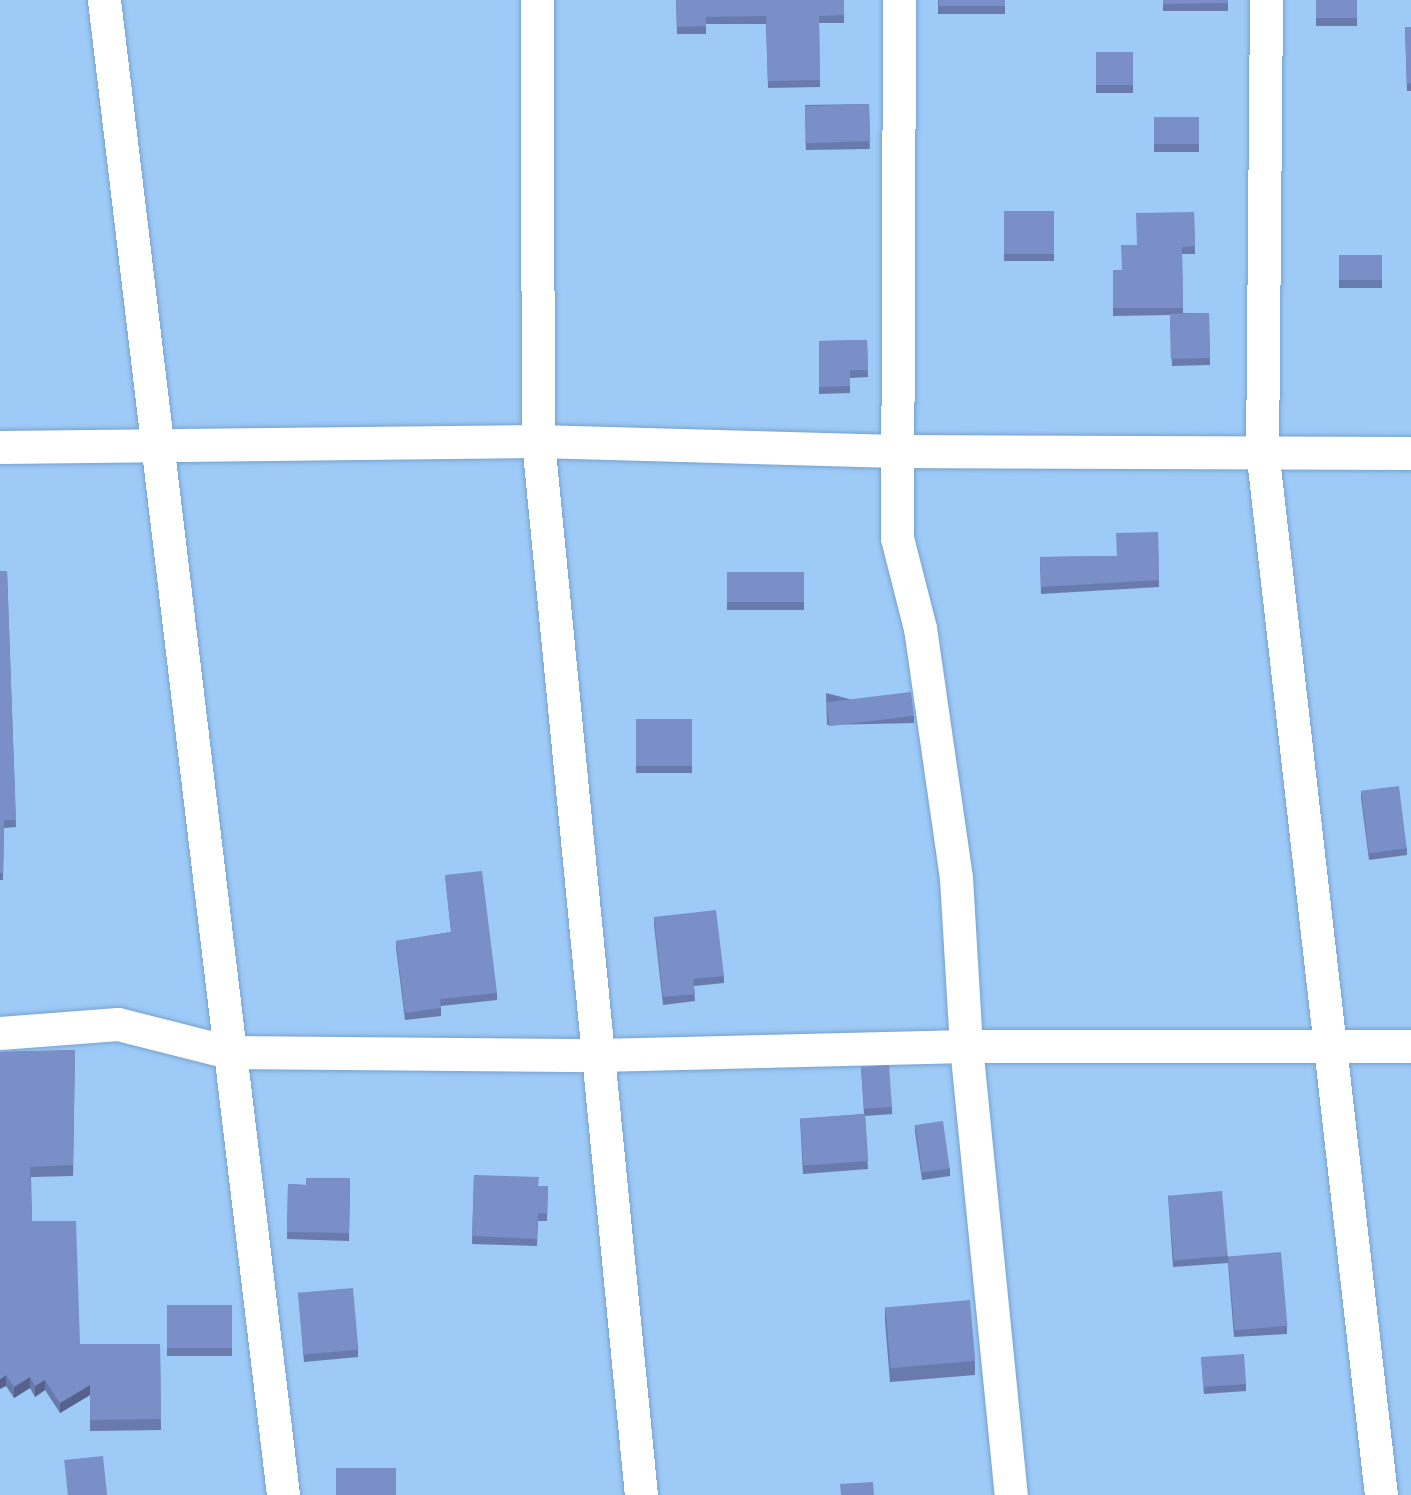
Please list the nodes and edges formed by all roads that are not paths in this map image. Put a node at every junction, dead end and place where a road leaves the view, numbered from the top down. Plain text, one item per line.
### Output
1 (104, 0) edge
2 (537, 0) edge
3 (899, 0) edge
4 (1266, 0) edge
5 (538, 441) junction
6 (161, 444) junction
7 (0, 447) edge
8 (1262, 449) junction
9 (896, 451) junction
10 (1411, 453) edge
11 (0, 1034) edge
12 (1334, 1043) junction
13 (966, 1046) junction
14 (1411, 1046) edge
15 (230, 1052) junction
16 (598, 1055) junction
17 (283, 1495) edge
18 (641, 1495) edge
19 (1011, 1495) edge
20 (1381, 1495) edge

1 - 6 street
2 - 5 street
3 - 9 street
4 - 8 street
5 - 6 street
5 - 9 street
5 - 16 street
6 - 7 street
6 - 15 street
8 - 9 street
8 - 10 street
8 - 12 street
9 - 13 street
11 - 15 street
12 - 13 street
12 - 14 street
12 - 20 street
13 - 16 street
13 - 19 street
15 - 16 street
15 - 17 street
16 - 18 street

